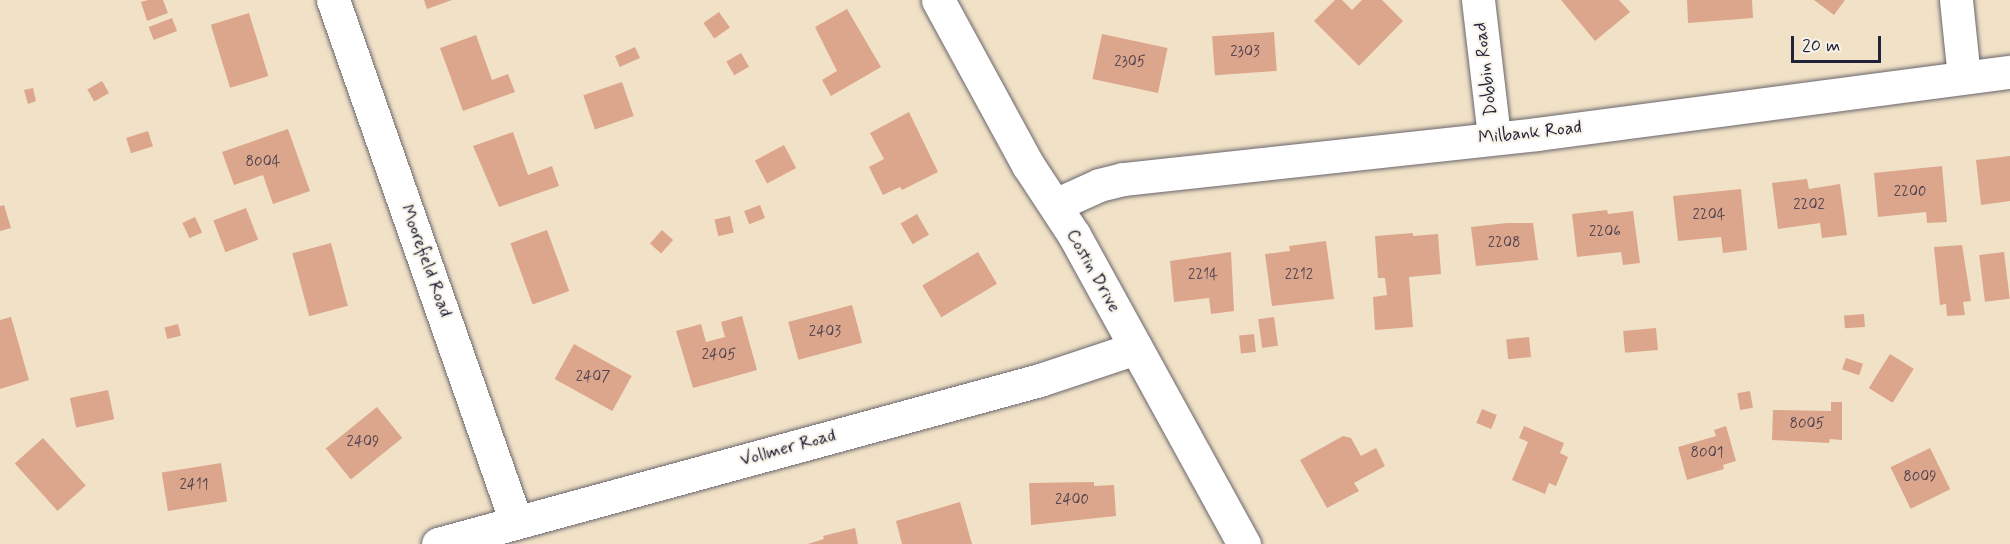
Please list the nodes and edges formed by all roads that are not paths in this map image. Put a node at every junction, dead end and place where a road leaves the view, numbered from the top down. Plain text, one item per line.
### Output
1 (333, 0) edge
2 (938, 0) edge
3 (1478, 0) edge
4 (1956, 0) edge
5 (2010, 72) edge
6 (1964, 77) junction
7 (1494, 137) junction
8 (1054, 205) junction
9 (1136, 348) junction
10 (516, 522) junction
11 (438, 544) edge
12 (1244, 544) edge

1 - 10 street, Moorefield Road
2 - 8 street, Costin Drive
3 - 7 street, Dobbin Road
4 - 6 street
5 - 6 street, Milbank Road
6 - 7 street, Milbank Road
7 - 8 street, Milbank Road
8 - 9 street, Costin Drive
9 - 10 street, Vollmer Road
9 - 12 street, Costin Drive
10 - 11 street, Vollmer Road

